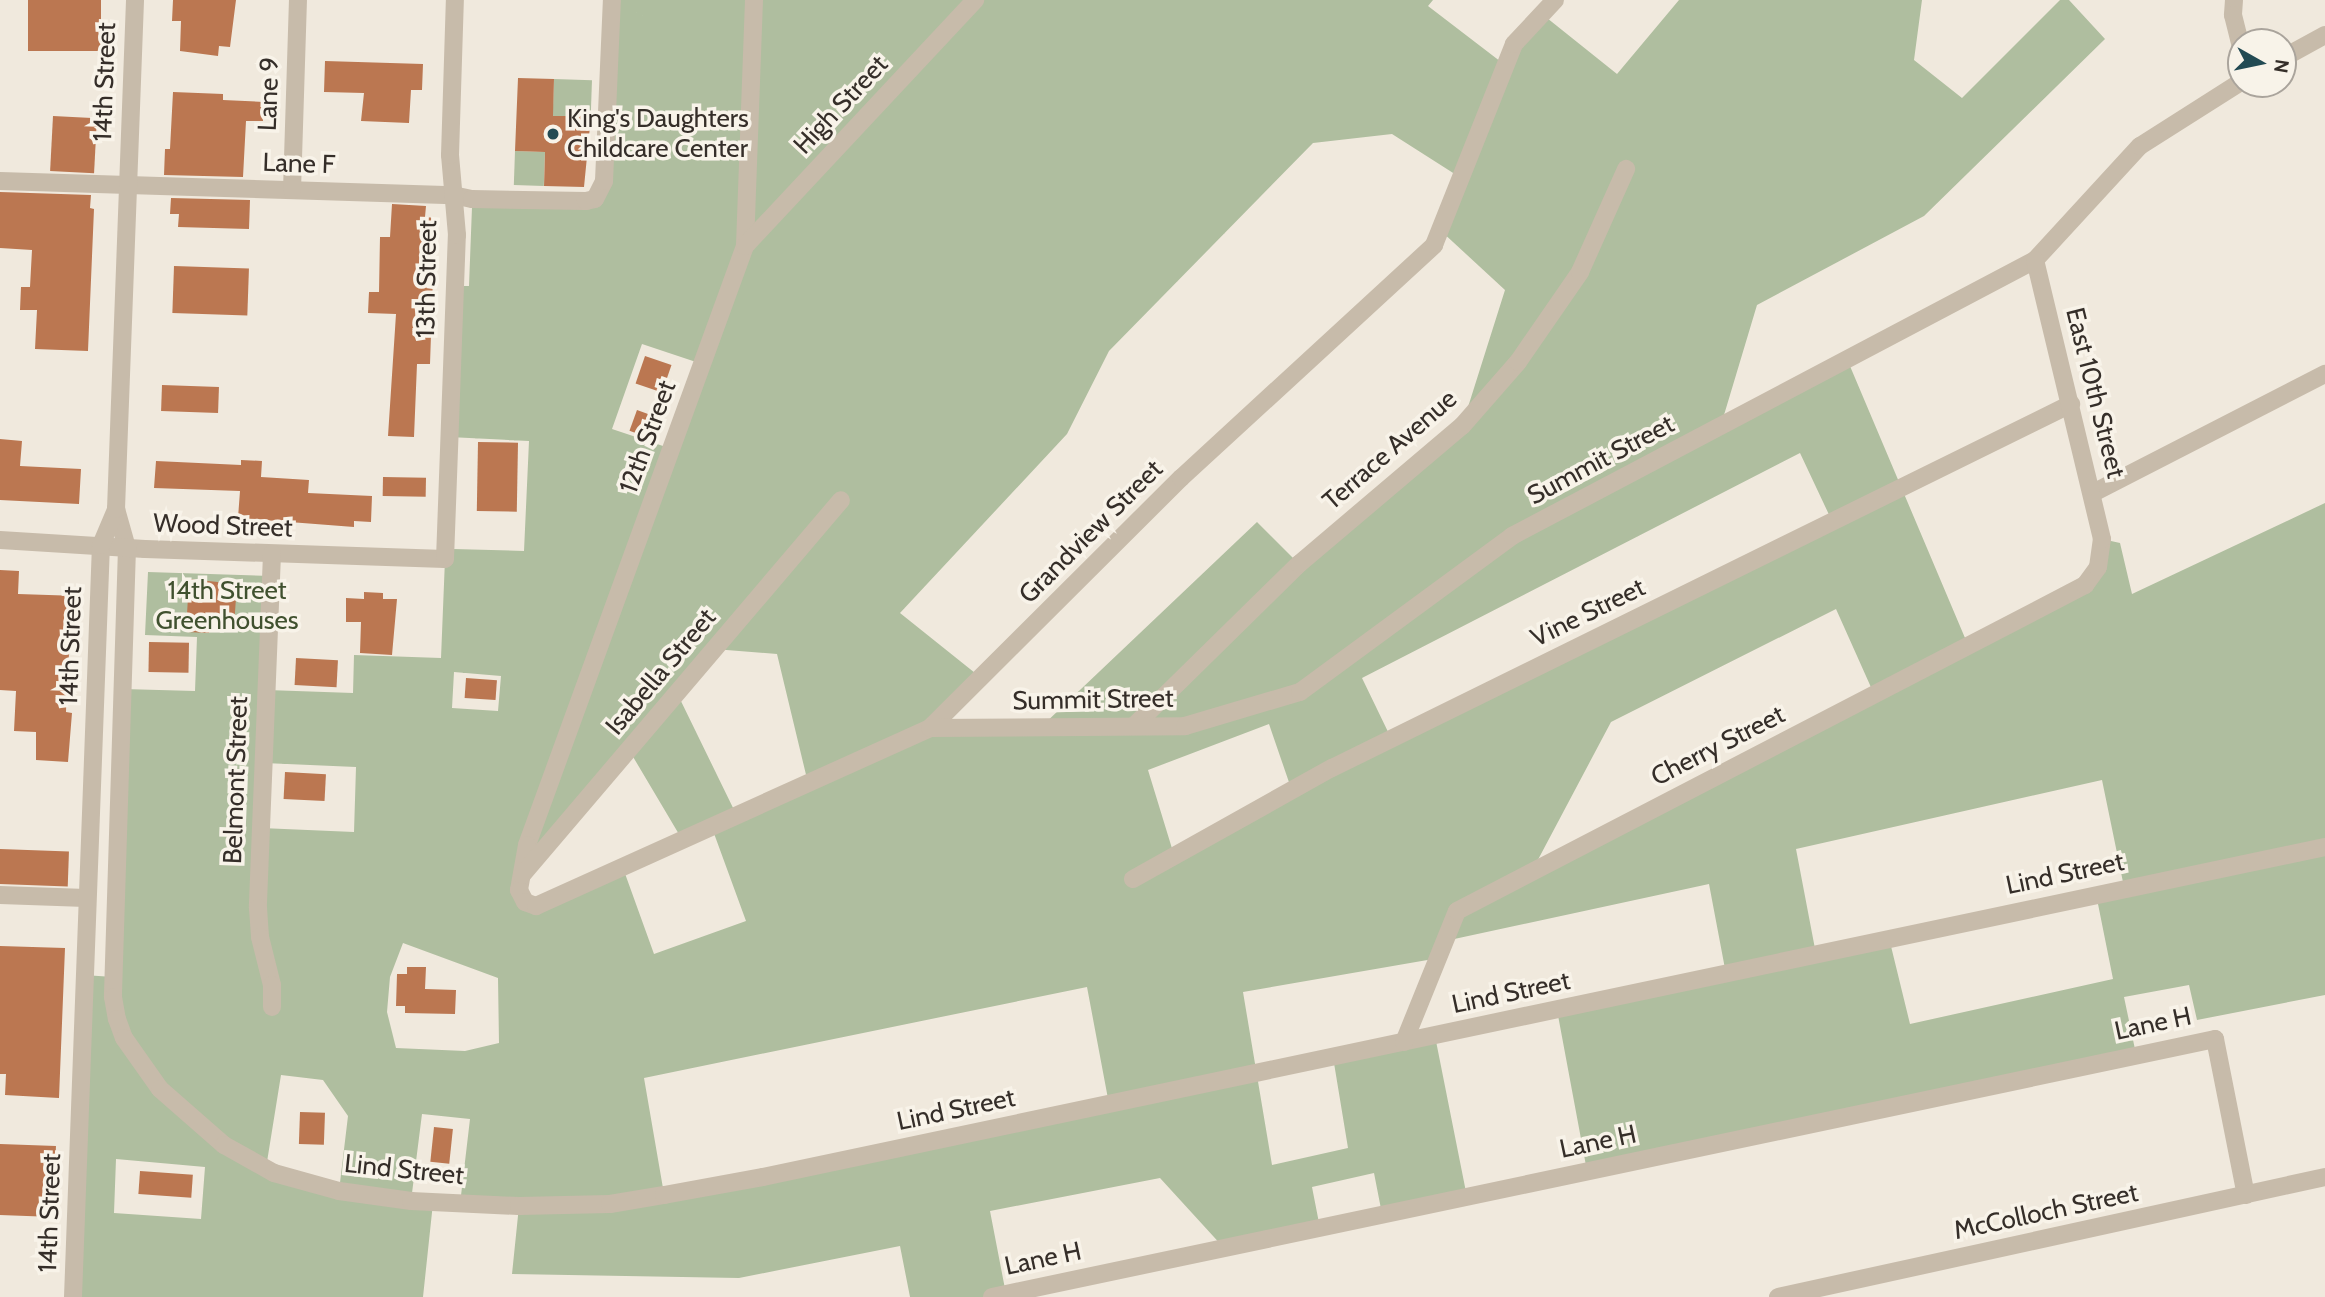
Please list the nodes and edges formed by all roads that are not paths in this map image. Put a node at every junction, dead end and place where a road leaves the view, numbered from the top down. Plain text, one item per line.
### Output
1 (135, 0) edge
2 (298, 0) edge
3 (456, 0) edge
4 (612, 0) edge
5 (754, 0) edge
6 (975, 0) edge
7 (1555, 0) edge
8 (2234, 0) edge
9 (2236, 28) edge
10 (2325, 35) edge
11 (2297, 50) edge
12 (2227, 91) edge
13 (1626, 169) dead end
14 (0, 181) edge
15 (128, 185) junction
16 (292, 190) junction
17 (453, 195) junction
18 (745, 246) junction
19 (2035, 260) junction
20 (2325, 374) edge
21 (2071, 404) junction
22 (2093, 493) junction
23 (841, 500) dead end
24 (116, 509) junction
25 (2102, 539) joint
26 (0, 540) edge
27 (101, 545) junction
28 (127, 548) junction
29 (272, 554) junction
30 (445, 559) joint
31 (1134, 726) junction
32 (930, 728) junction
33 (2325, 847) edge
34 (520, 877) junction
35 (1133, 879) dead end
36 (0, 895) edge
37 (86, 898) junction
38 (272, 1007) dead end
39 (1404, 1042) junction
40 (2325, 1178) edge
41 (2246, 1195) junction
42 (73, 1297) edge
43 (992, 1297) edge
44 (1777, 1297) edge

1 - 15 street, 14th Street
2 - 16 street, Lane 9
3 - 17 street, 13th Street
4 - 17 street, Lane F
5 - 18 street, 12th Street
6 - 18 street, High Street
7 - 32 street, Grandview Street
8 - 9 street
10 - 11 street
12 - 19 street, Summit Street
13 - 31 street, Terrace Avenue
14 - 15 street, Lane F
15 - 16 street, Lane F
15 - 24 street, 14th Street
16 - 17 street, Lane F
17 - 30 street, 13th Street
18 - 34 street, 12th Street
19 - 21 street, East 10th Street
19 - 31 street, Summit Street
20 - 22 street
21 - 22 street, East 10th Street
21 - 35 street, Vine Street
22 - 25 street, East 10th Street
23 - 34 street, Isabella Street
24 - 27 street, 14th Street
24 - 28 street, Lind Street
25 - 39 street, Cherry Street
26 - 27 street, Wood Street
27 - 28 street, Wood Street
27 - 37 street, 14th Street
28 - 29 street, Wood Street
28 - 39 street, Lind Street
29 - 30 street, Wood Street
29 - 38 street, Belmont Street
31 - 32 street, Summit Street
32 - 34 street, Grandview Street
33 - 39 street, Lind Street
36 - 37 street
37 - 42 street, 14th Street
40 - 41 street, McColloch Street
41 - 43 street, Lane H
41 - 44 street, McColloch Street

